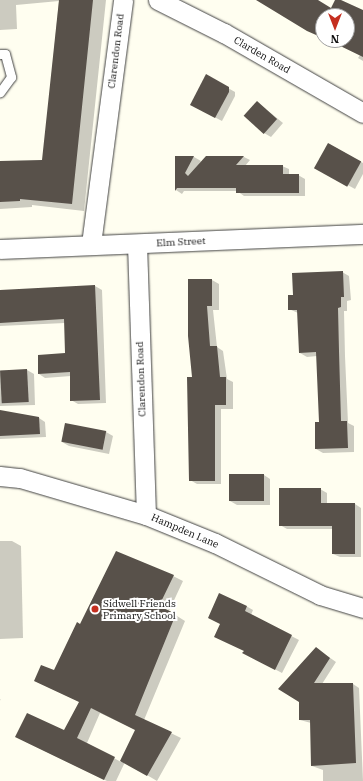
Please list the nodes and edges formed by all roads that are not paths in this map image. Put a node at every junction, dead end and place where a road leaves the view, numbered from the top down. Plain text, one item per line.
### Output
1 (123, 0) edge
2 (158, 0) edge
3 (0, 54) edge
4 (0, 92) edge
5 (363, 113) edge
6 (363, 234) edge
7 (91, 244) junction
8 (137, 244) junction
9 (0, 250) edge
10 (0, 476) edge
11 (146, 514) junction
12 (363, 608) edge

1 - 7 street, Clarendon Road
2 - 5 street, Clarden Road
3 - 4 lane
6 - 8 street, Elm Street
7 - 8 street, Elm Street
7 - 9 street, Elm Street
8 - 11 street, Clarendon Road
10 - 11 street, Hampden Lane
11 - 12 street, Hampden Lane

